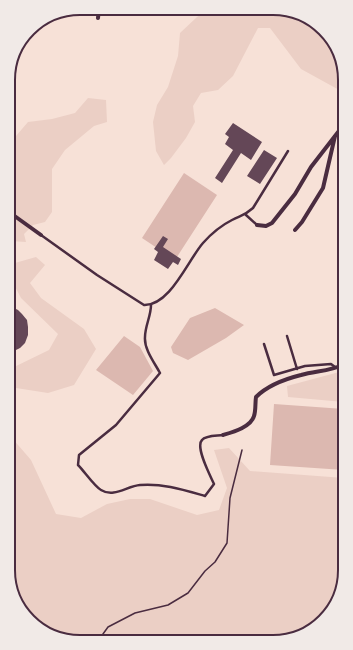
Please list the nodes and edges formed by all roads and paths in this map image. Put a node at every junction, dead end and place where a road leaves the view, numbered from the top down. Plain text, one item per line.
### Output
1 (98, 15) edge
2 (98, 18) dead end
3 (338, 131) edge
4 (335, 134) junction
5 (288, 151) dead end
6 (246, 214) junction
7 (15, 216) edge
8 (257, 225) joint
9 (295, 230) dead end
10 (41, 235) joint
11 (151, 305) junction
12 (287, 336) dead end
13 (264, 344) dead end
14 (338, 367) edge
15 (297, 368) junction
16 (335, 368) junction
17 (223, 435) joint
18 (242, 450) dead end
19 (103, 635) edge

1 - 2 street
3 - 4 street
4 - 8 street
4 - 9 street
5 - 6 lane
6 - 8 lane
6 - 11 lane
7 - 10 street
10 - 11 lane
11 - 17 lane
12 - 15 lane
13 - 15 lane
14 - 16 street
15 - 16 lane
16 - 17 street
18 - 19 path

